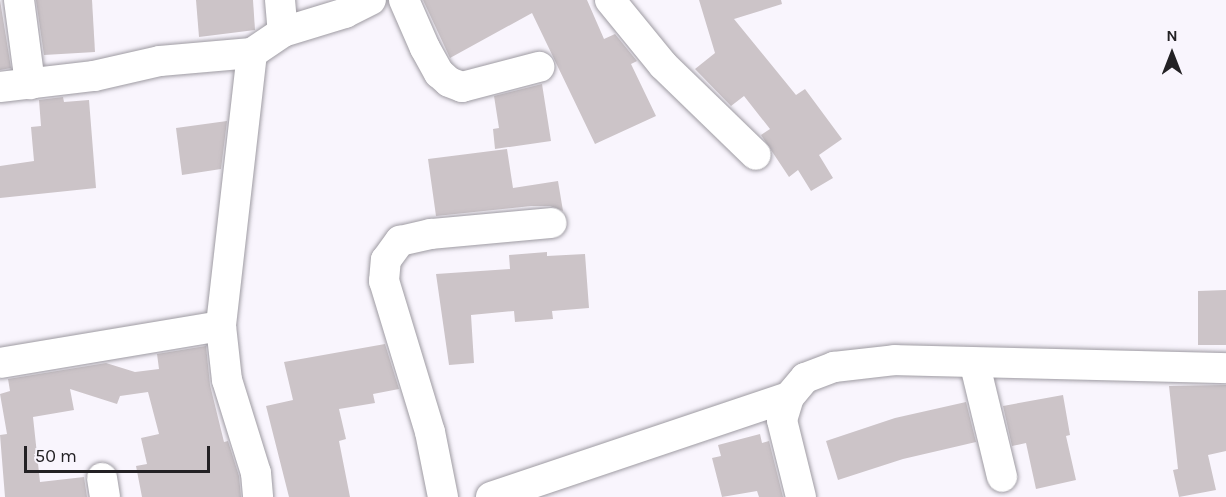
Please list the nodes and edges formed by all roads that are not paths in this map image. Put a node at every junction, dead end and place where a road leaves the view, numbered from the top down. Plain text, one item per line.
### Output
1 (19, 0) edge
2 (280, 0) edge
3 (371, 0) edge
4 (404, 0) edge
5 (610, 0) edge
6 (283, 32) junction
7 (252, 52) junction
8 (539, 67) dead end
9 (30, 84) junction
10 (0, 87) edge
11 (756, 155) dead end
12 (551, 223) dead end
13 (221, 326) junction
14 (0, 363) edge
15 (975, 365) junction
16 (1226, 368) edge
17 (789, 397) junction
18 (1002, 477) dead end
19 (258, 497) edge
20 (443, 497) edge
21 (491, 497) edge
22 (801, 497) edge

1 - 9 street
2 - 6 street
3 - 6 street
4 - 8 street
5 - 11 street
6 - 7 street
7 - 9 street
7 - 13 street
9 - 10 street
12 - 20 street
13 - 14 street
13 - 19 street
15 - 16 street
15 - 17 street
15 - 18 street
17 - 21 street
17 - 22 street

